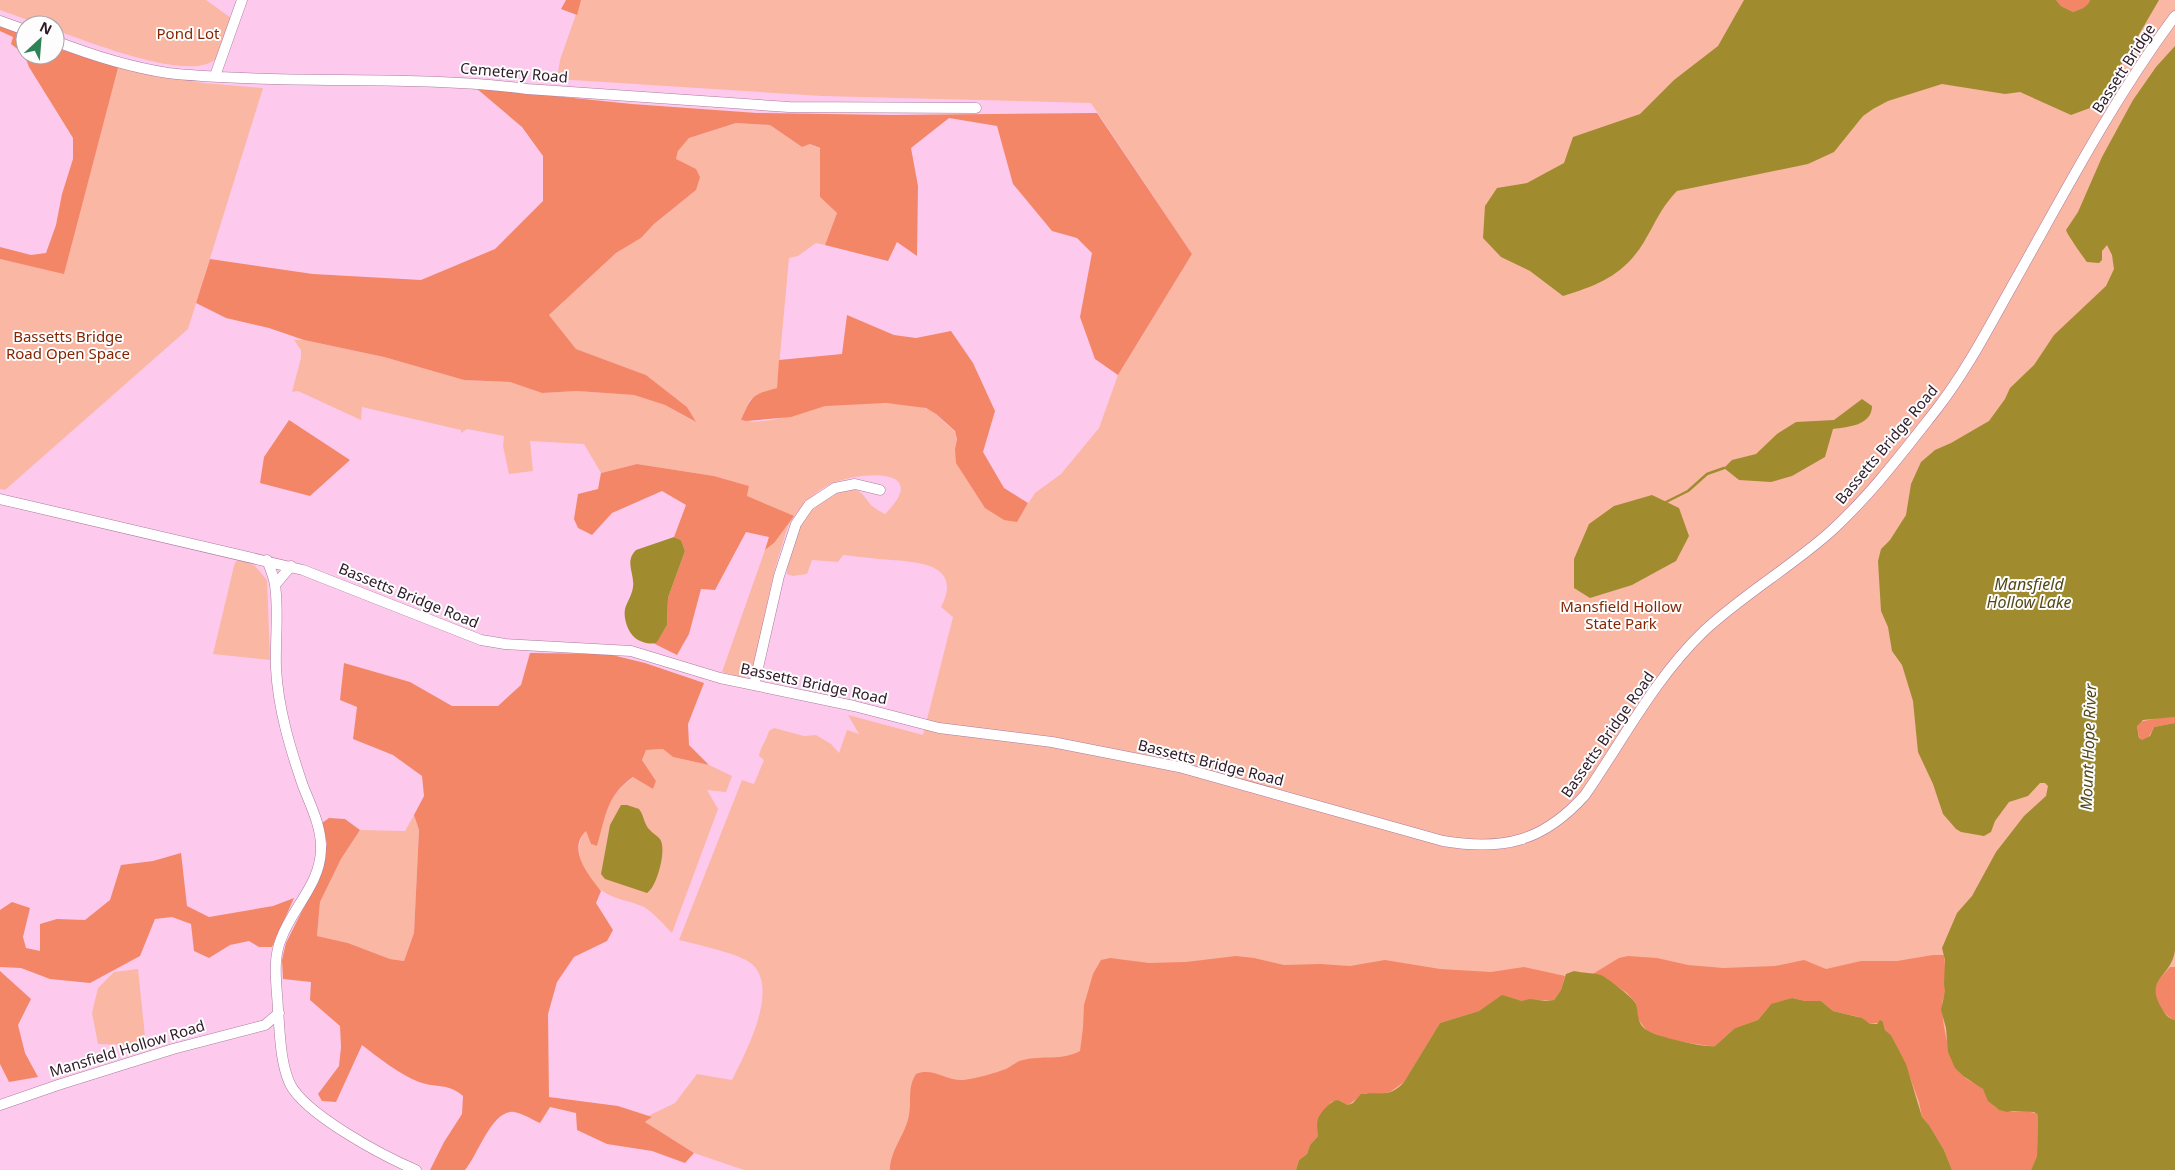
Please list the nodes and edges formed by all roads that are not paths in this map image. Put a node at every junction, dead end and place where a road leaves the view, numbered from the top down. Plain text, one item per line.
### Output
1 (242, 0) edge
2 (2175, 16) edge
3 (0, 21) edge
4 (15, 26) edge
5 (65, 44) edge
6 (215, 76) junction
7 (976, 108) dead end
8 (2096, 137) joint
9 (880, 490) dead end
10 (0, 499) edge
11 (267, 560) junction
12 (291, 566) junction
13 (275, 584) junction
14 (754, 685) junction
15 (278, 1013) junction
16 (265, 1025) junction
17 (280, 1034) junction
18 (0, 1105) edge
19 (416, 1170) edge

1 - 6 street
2 - 8 street, Bassett Bridge
3 - 4 street
5 - 6 street, Cemetery Road
6 - 7 street, Cemetery Road
8 - 14 street, Bassetts Bridge Road
9 - 14 street
10 - 11 street, Bassetts Bridge Road
11 - 12 street, Bassetts Bridge Road
11 - 13 street
12 - 13 street
12 - 14 street, Bassetts Bridge Road
13 - 15 street
15 - 16 street, Mansfield Hollow Road
15 - 17 street
16 - 17 street
16 - 18 street, Mansfield Hollow Road
17 - 19 street

